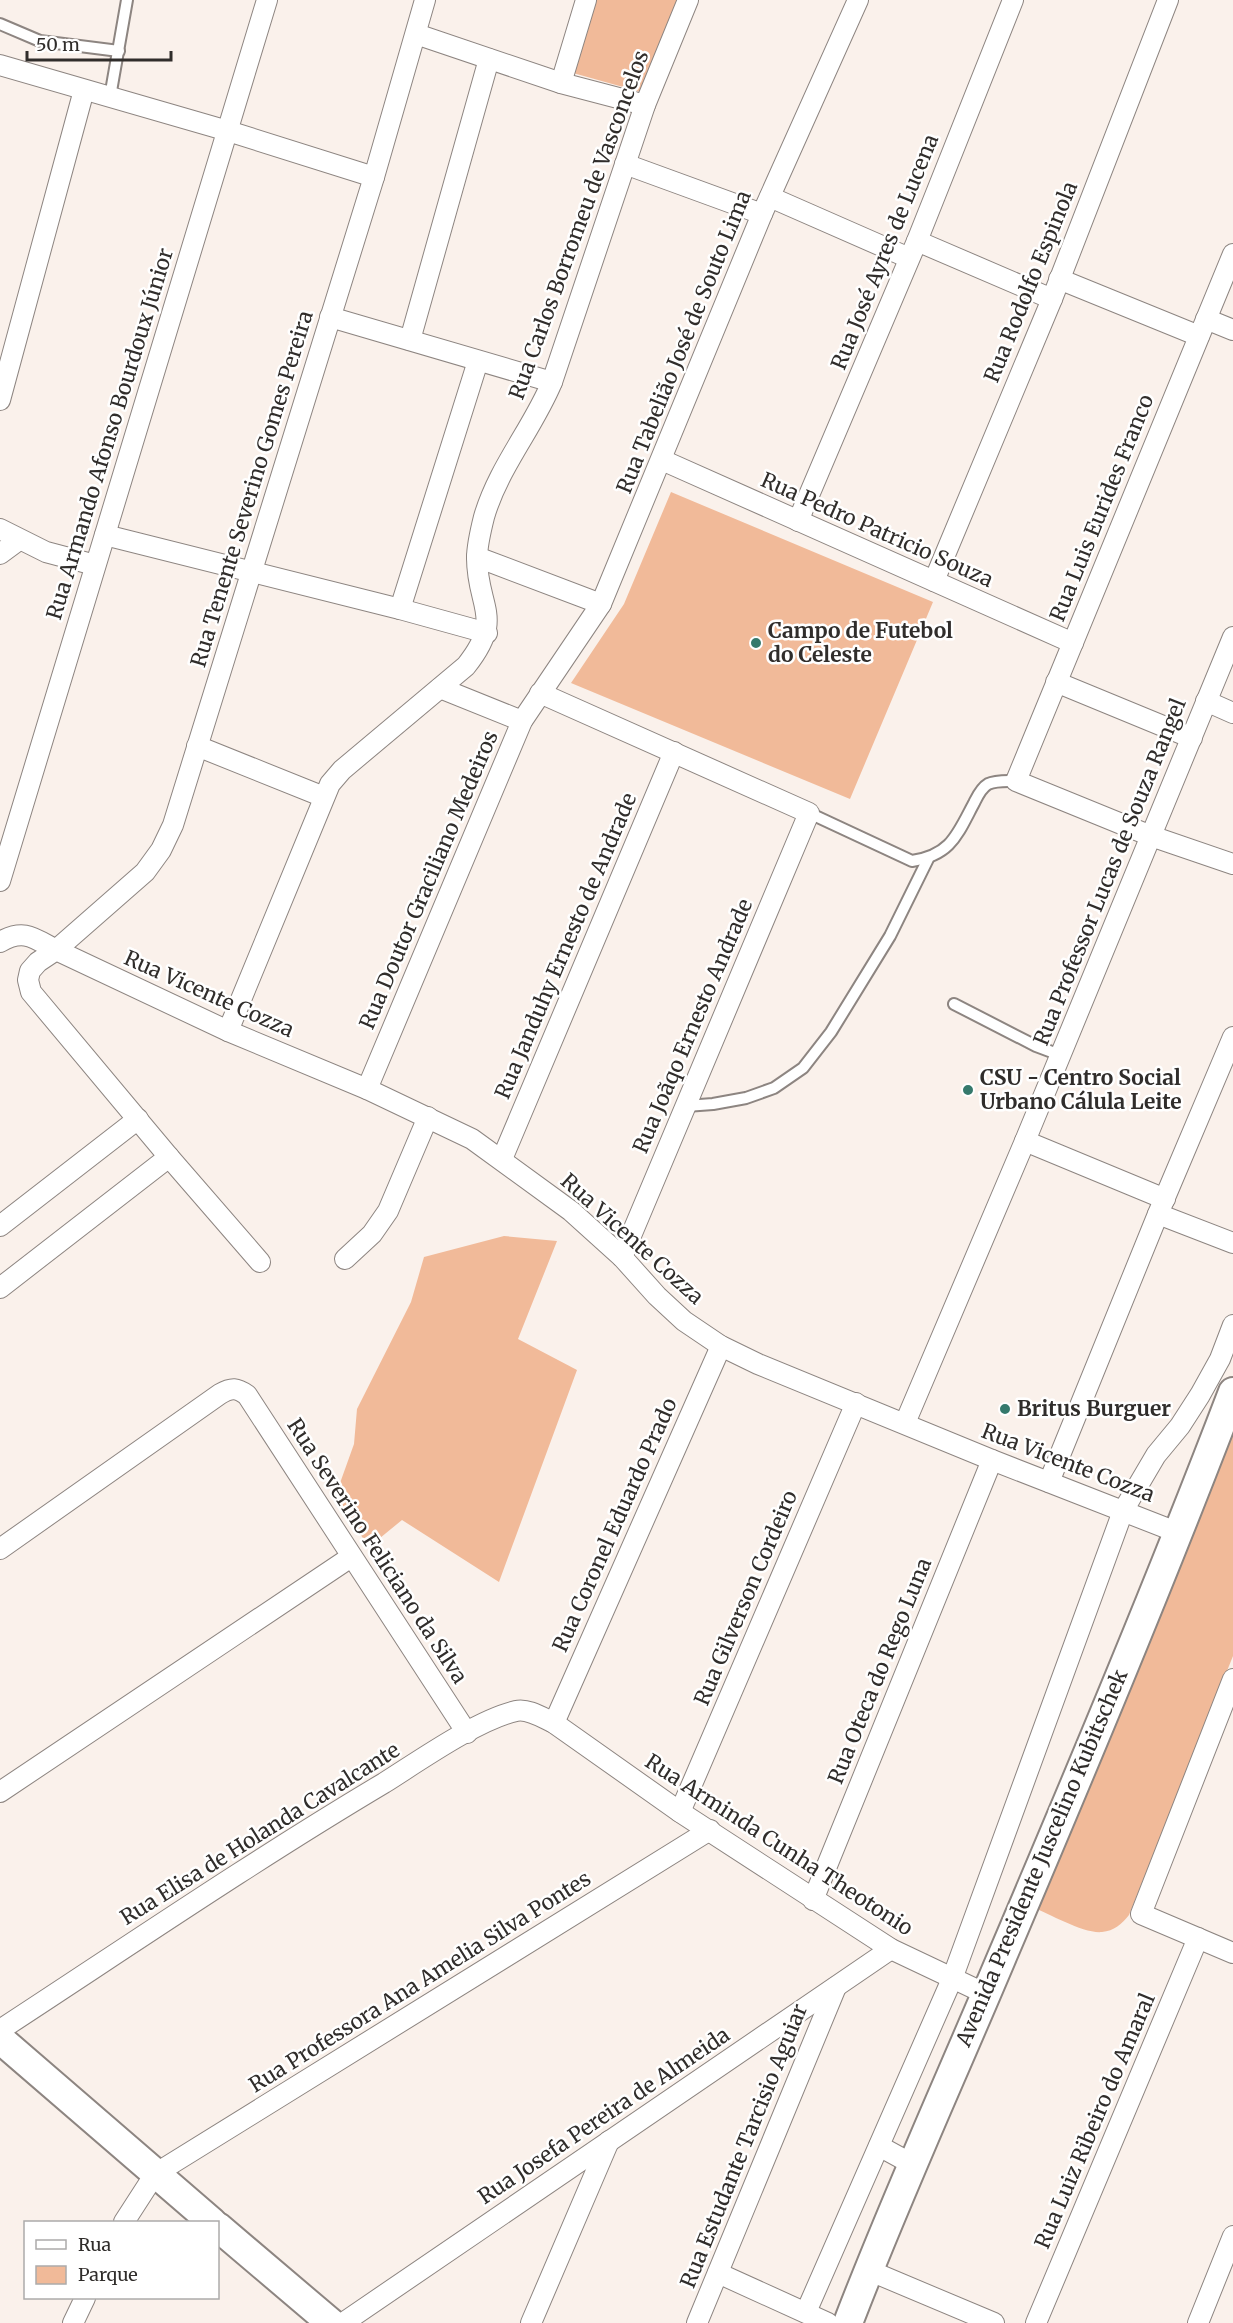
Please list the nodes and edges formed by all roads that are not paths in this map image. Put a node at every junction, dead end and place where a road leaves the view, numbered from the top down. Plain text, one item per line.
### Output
1 (127, 0) edge
2 (267, 0) edge
3 (425, 0) edge
4 (586, 0) edge
5 (688, 0) edge
6 (858, 0) edge
7 (1013, 0) edge
8 (1168, 0) edge
9 (0, 24) edge
10 (416, 34) junction
11 (119, 51) junction
12 (489, 59) junction
13 (0, 65) edge
14 (561, 83) junction
15 (84, 90) junction
16 (111, 97) junction
17 (645, 105) junction
18 (228, 131) junction
19 (625, 164) junction
20 (374, 177) junction
21 (766, 206) junction
22 (913, 250) junction
23 (1233, 254) edge
24 (1059, 279) junction
25 (1052, 299) junction
26 (330, 317) junction
27 (1203, 328) junction
28 (1233, 330) edge
29 (410, 340) junction
30 (478, 361) junction
31 (552, 382) junction
32 (0, 400) edge
33 (662, 460) junction
34 (798, 521) junction
35 (0, 530) edge
36 (105, 535) junction
37 (19, 540) junction
38 (0, 554) edge
39 (477, 557) junction
40 (95, 565) junction
41 (250, 571) junction
42 (934, 581) junction
43 (601, 604) junction
44 (400, 609) junction
45 (487, 633) junction
46 (1233, 637) edge
47 (1073, 644) junction
48 (1056, 682) junction
49 (440, 688) junction
50 (540, 693) junction
51 (1206, 701) junction
52 (1233, 713) edge
53 (522, 721) junction
54 (1192, 738) junction
55 (197, 746) junction
56 (674, 752) junction
57 (1016, 781) junction
58 (324, 797) junction
59 (809, 813) junction
60 (1151, 836) junction
61 (928, 859) junction
62 (1233, 864) edge
63 (0, 881) edge
64 (0, 942) edge
65 (56, 950) junction
66 (954, 1004) dead end
67 (228, 1031) junction
68 (1233, 1037) edge
69 (1060, 1055) junction
70 (367, 1089) junction
71 (686, 1106) junction
72 (428, 1117) junction
73 (138, 1119) junction
74 (1025, 1141) junction
75 (169, 1157) junction
76 (502, 1159) junction
77 (1161, 1206) junction
78 (0, 1226) edge
79 (1233, 1243) edge
80 (622, 1257) junction
81 (345, 1258) dead end
82 (260, 1262) dead end
83 (0, 1288) edge
84 (1233, 1324) edge
85 (720, 1346) junction
86 (1233, 1392) edge
87 (856, 1403) junction
88 (905, 1423) junction
89 (992, 1460) junction
90 (1049, 1482) junction
91 (1123, 1511) junction
92 (1179, 1533) junction
93 (0, 1549) edge
94 (351, 1557) junction
95 (1233, 1679) edge
96 (1227, 1714) edge
97 (554, 1723) junction
98 (467, 1732) junction
99 (0, 1792) edge
100 (680, 1812) junction
101 (710, 1830) junction
102 (813, 1900) junction
103 (1198, 1938) junction
104 (891, 1949) junction
105 (1233, 1953) edge
106 (952, 1979) junction
107 (836, 1987) junction
108 (986, 1994) junction
109 (0, 2030) edge
110 (0, 2038) edge
111 (609, 2141) junction
112 (879, 2146) junction
113 (912, 2164) junction
114 (155, 2174) junction
115 (125, 2221) edge
116 (210, 2221) edge
117 (219, 2228) edge
118 (1233, 2236) edge
119 (868, 2270) junction
120 (718, 2273) junction
121 (85, 2299) edge
122 (806, 2312) junction
123 (73, 2323) edge
124 (331, 2323) edge
125 (343, 2323) edge
126 (531, 2323) edge
127 (697, 2323) edge
128 (828, 2323) edge
129 (848, 2323) edge
130 (994, 2323) edge
131 (1036, 2323) edge
132 (1197, 2323) edge

1 - 11 lane
2 - 18 street, Rua Armando Afonso Bourdoux Júnior
3 - 10 street, Rua Tenente Severino Gomes Pereira
4 - 14 street
5 - 17 street, Rua Carlos Borromeu de Vasconcelos
6 - 21 street, Rua Tabelião José de Souto Lima
7 - 22 street, Rua José Ayres de Lucena
8 - 24 street, Rua Rodolfo Espinola
9 - 11 lane
10 - 12 street
10 - 20 street, Rua Tenente Severino Gomes Pereira
11 - 16 lane
12 - 14 street
12 - 29 street
13 - 15 street
14 - 17 street
15 - 16 street
15 - 32 street
16 - 18 street
17 - 19 street, Rua Carlos Borromeu de Vasconcelos
18 - 20 street
18 - 36 street, Rua Armando Afonso Bourdoux Júnior
19 - 21 street
19 - 31 street, Rua Carlos Borromeu de Vasconcelos
20 - 26 street, Rua Tenente Severino Gomes Pereira
21 - 22 street
21 - 33 street, Rua Tabelião José de Souto Lima
22 - 25 street
22 - 34 street, Rua José Ayres de Lucena
23 - 27 street, Rua Luis Eurides Franco
24 - 25 street, Rua Rodolfo Espinola
24 - 27 street
25 - 42 street, Rua Rodolfo Espinola
26 - 29 street
26 - 41 street, Rua Tenente Severino Gomes Pereira
27 - 28 street
27 - 47 street, Rua Luis Eurides Franco
29 - 30 street
30 - 31 street
30 - 44 street
31 - 39 street, Rua Carlos Borromeu de Vasconcelos
33 - 34 street, Rua Pedro Patricio Souza
33 - 43 street, Rua Tabelião José de Souto Lima
34 - 42 street, Rua Pedro Patricio Souza
35 - 37 street
36 - 40 street, Rua Armando Afonso Bourdoux Júnior
36 - 41 street
37 - 38 street
37 - 40 street
39 - 43 street
39 - 45 street, Rua Carlos Borromeu de Vasconcelos
40 - 63 street, Rua Armando Afonso Bourdoux Júnior
41 - 44 street
41 - 55 street, Rua Tenente Severino Gomes Pereira
42 - 47 street, Rua Pedro Patricio Souza
43 - 50 street, Rua Tabelião José de Souto Lima
44 - 45 street
45 - 49 street
46 - 51 street, Rua Professor Lucas de Souza Rangel
47 - 48 street, Rua Luis Eurides Franco
48 - 54 street
48 - 57 street, Rua Luis Eurides Franco
49 - 53 street
49 - 58 street
50 - 53 street, Rua Doutor Graciliano Medeiros
50 - 56 street
51 - 52 street
51 - 54 street, Rua Professor Lucas de Souza Rangel
53 - 70 street, Rua Doutor Graciliano Medeiros
54 - 60 street, Rua Professor Lucas de Souza Rangel
55 - 58 street
55 - 65 street, Rua Tenente Severino Gomes Pereira
56 - 59 street
56 - 76 street, Rua Janduhy Ernesto de Andrade
57 - 60 street
57 - 61 lane
58 - 67 street
59 - 61 lane
59 - 71 street, Rua Joãqo Ernesto Andrade
60 - 62 street
60 - 69 street, Rua Professor Lucas de Souza Rangel
61 - 71 lane
64 - 65 street, Rua Vicente Cozza
65 - 67 street, Rua Vicente Cozza
65 - 73 street, Rua Tenente Severino Gomes Pereira
66 - 69 lane
67 - 70 street, Rua Vicente Cozza
68 - 77 street
69 - 74 street, Rua Professor Lucas de Souza Rangel
70 - 72 street, Rua Vicente Cozza
71 - 80 street, Rua Joãqo Ernesto Andrade
72 - 76 street, Rua Vicente Cozza
72 - 81 street
73 - 75 street
73 - 78 street
74 - 77 street
74 - 88 street, Rua Professor Lucas de Souza Rangel
75 - 82 street
75 - 83 street
76 - 80 street, Rua Vicente Cozza
77 - 79 street
77 - 90 street
80 - 85 street, Rua Vicente Cozza
84 - 91 street
85 - 87 street, Rua Vicente Cozza
85 - 97 street, Rua Coronel Eduardo Prado
86 - 92 main road, Avenida Presidente Juscelino Kubitschek
87 - 88 street, Rua Vicente Cozza
87 - 100 street, Rua Gilverson Cordeiro
88 - 89 street, Rua Vicente Cozza
89 - 90 street, Rua Vicente Cozza
89 - 102 street, Rua Oteca do Rego Luna
90 - 91 street, Rua Vicente Cozza
91 - 92 street, Rua Vicente Cozza
91 - 106 street
92 - 108 main road, Avenida Presidente Juscelino Kubitschek
93 - 94 street, Rua Severino Feliciano da Silva
94 - 98 street, Rua Severino Feliciano da Silva
94 - 99 street
95 - 96 street
96 - 103 street
97 - 98 street, Rua Elisa de Holanda Cavalcante
97 - 100 street, Rua Arminda Cunha Theotonio
98 - 109 street, Rua Elisa de Holanda Cavalcante
100 - 101 street, Rua Arminda Cunha Theotonio
101 - 102 street, Rua Arminda Cunha Theotonio
101 - 114 street, Rua Professora Ana Amelia Silva Pontes
102 - 104 street, Rua Arminda Cunha Theotonio
103 - 105 street
103 - 131 street, Rua Luiz Ribeiro do Amaral
104 - 106 street, Rua Arminda Cunha Theotonio
104 - 107 street, Rua Josefa Pereira de Almeida
106 - 108 street, Rua Arminda Cunha Theotonio
106 - 112 street
107 - 111 street, Rua Josefa Pereira de Almeida
107 - 120 street, Rua Estudante Tarcisio Aguiar
108 - 113 main road, Avenida Presidente Juscelino Kubitschek
110 - 114 main road
111 - 125 street, Rua Josefa Pereira de Almeida
111 - 126 street
112 - 113 street
112 - 122 street
113 - 119 main road, Avenida Presidente Juscelino Kubitschek
114 - 115 street
114 - 116 main road
117 - 124 main road
118 - 132 street
119 - 129 main road, Avenida Presidente Juscelino Kubitschek
119 - 130 street
120 - 122 street
120 - 127 street, Rua Estudante Tarcisio Aguiar
121 - 123 street
122 - 128 street

